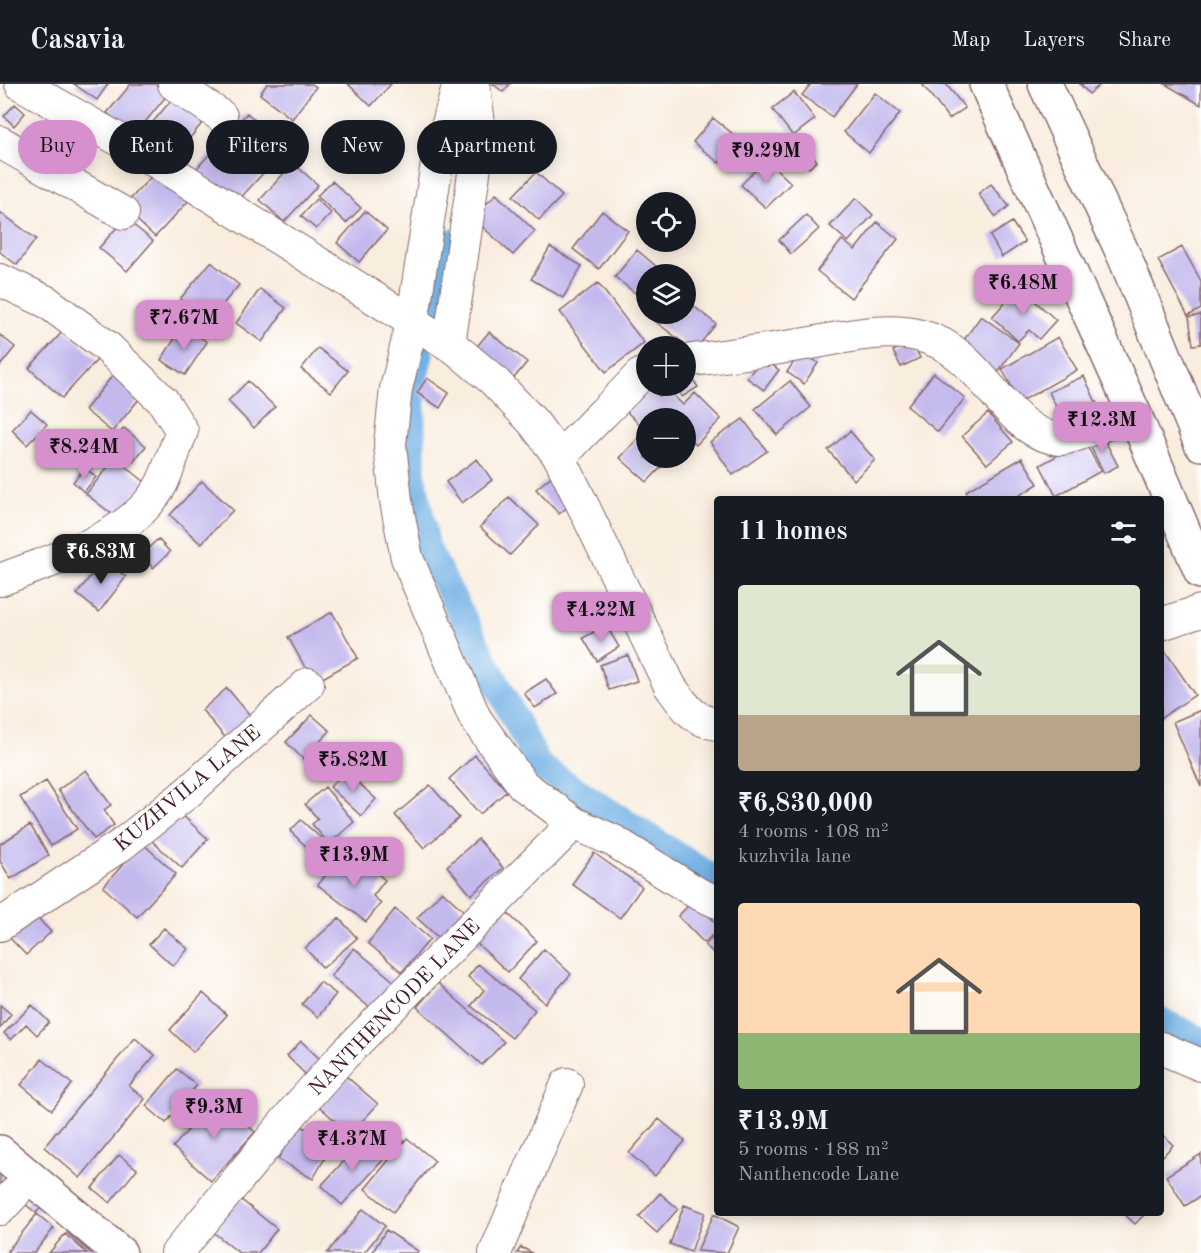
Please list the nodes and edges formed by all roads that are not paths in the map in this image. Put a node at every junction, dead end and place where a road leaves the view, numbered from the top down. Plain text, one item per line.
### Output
1 (21, 84) edge
2 (174, 84) edge
3 (459, 84) edge
4 (474, 84) edge
5 (986, 84) edge
6 (1044, 84) edge
7 (221, 117) dead end
8 (0, 142) edge
9 (123, 213) dead end
10 (0, 280) edge
11 (412, 323) junction
12 (449, 345) junction
13 (696, 360) edge
14 (636, 379) edge
15 (1134, 413) junction
16 (1201, 444) edge
17 (560, 458) junction
18 (1201, 572) edge
19 (0, 580) edge
20 (1201, 611) edge
21 (1164, 623) edge
22 (308, 684) dead end
23 (714, 724) edge
24 (574, 823) junction
25 (714, 901) edge
26 (0, 925) edge
27 (1164, 1049) edge
28 (1201, 1065) edge
29 (567, 1084) dead end
30 (0, 1152) edge
31 (120, 1253) edge
32 (177, 1253) edge
33 (495, 1253) edge

1 - 11 street
2 - 7 street
3 - 11 street
4 - 12 street
5 - 15 main road
6 - 16 main road
8 - 9 street
10 - 19 street
11 - 12 street
11 - 24 street
12 - 17 street
13 - 15 street
14 - 17 street
15 - 18 main road
17 - 23 street
20 - 21 street
22 - 26 street, KUZHVILA LANE
24 - 25 street
24 - 32 street, NANTHENCODE LANE
27 - 28 street
29 - 33 street
30 - 31 main road

